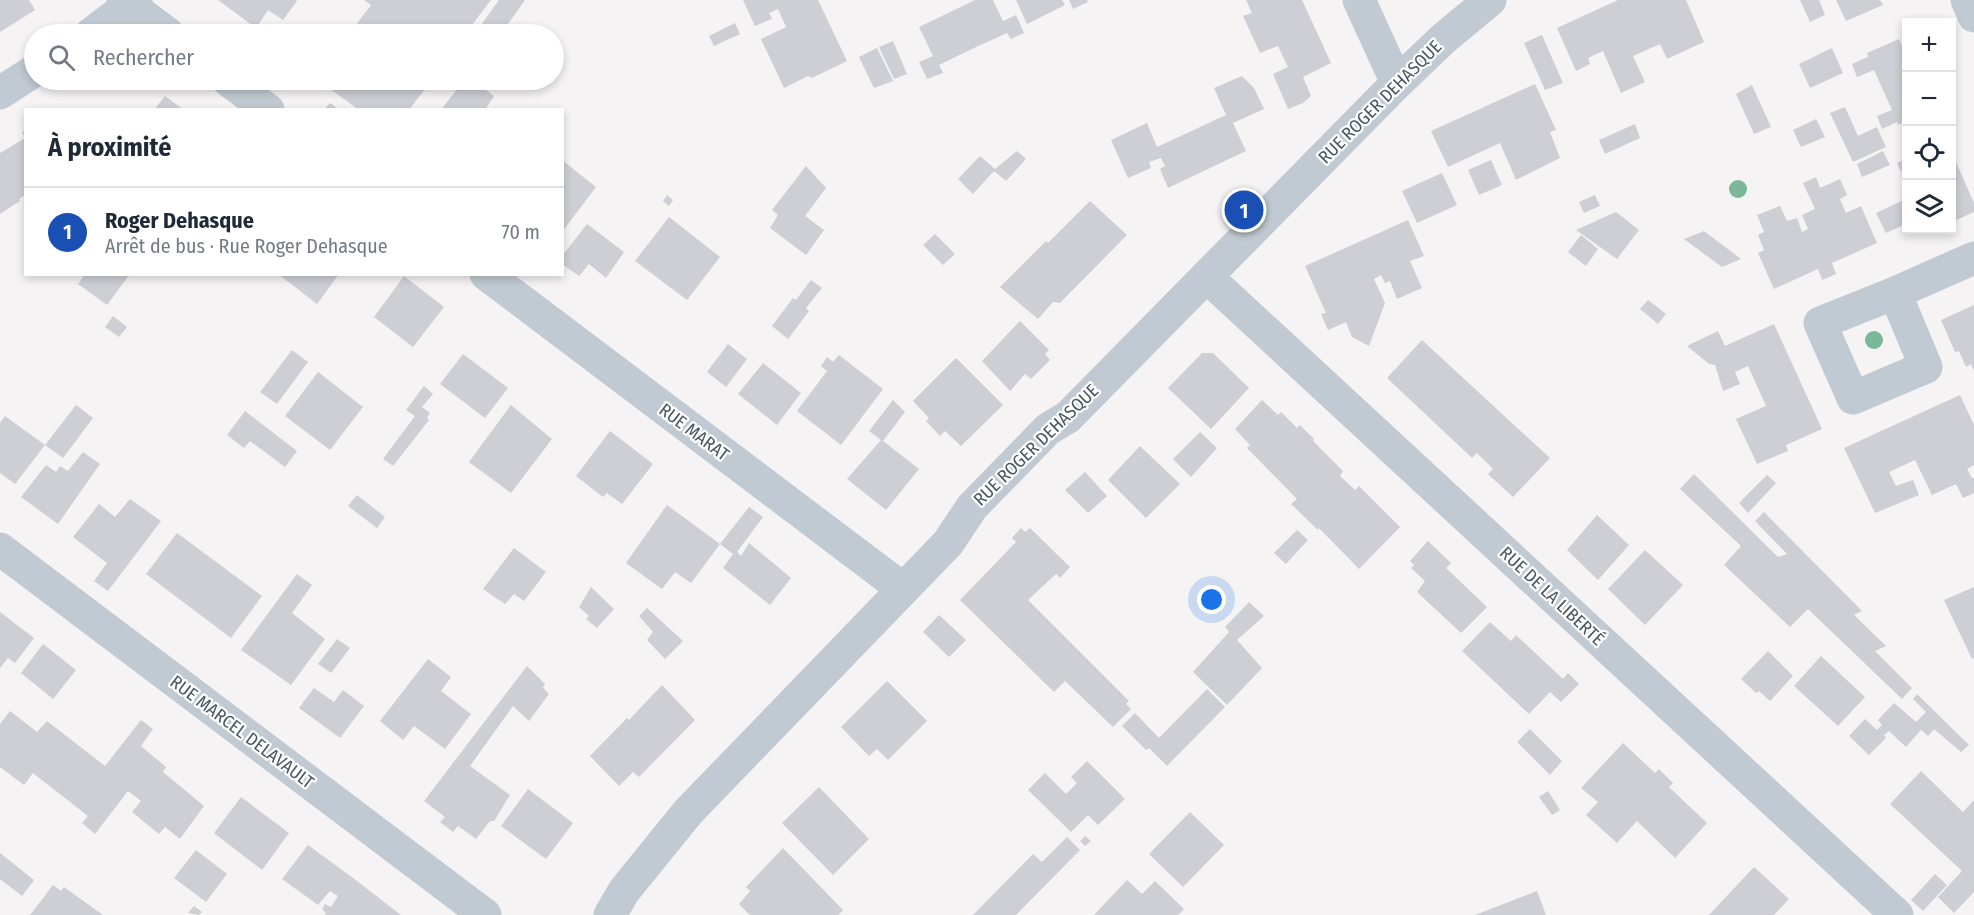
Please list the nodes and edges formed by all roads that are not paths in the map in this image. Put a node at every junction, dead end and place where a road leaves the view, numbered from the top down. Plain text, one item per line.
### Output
1 (1359, 0) edge
2 (1490, 0) edge
3 (1967, 0) edge
4 (130, 2) edge
5 (1974, 16) edge
6 (103, 24) edge
7 (156, 24) edge
8 (24, 77) edge
9 (1397, 83) junction
10 (241, 90) edge
11 (0, 93) edge
12 (265, 108) edge
13 (1974, 258) edge
14 (489, 276) edge
15 (1207, 277) junction
16 (1895, 293) dead end
17 (0, 549) edge
18 (903, 589) junction
19 (485, 915) edge
20 (610, 915) edge
21 (1897, 915) edge

1 - 9 street
2 - 9 street, RUE ROGER DEHASQUE
3 - 5 street
4 - 6 street
4 - 7 street
8 - 11 street
9 - 15 street, RUE ROGER DEHASQUE
10 - 12 street
13 - 16 street
14 - 18 street, RUE MARAT
15 - 18 street, RUE ROGER DEHASQUE
15 - 21 street, RUE DE LA LIBERTÉ
17 - 19 street, RUE MARCEL DELAVAULT
18 - 20 street, RUE ROGER DEHASQUE

